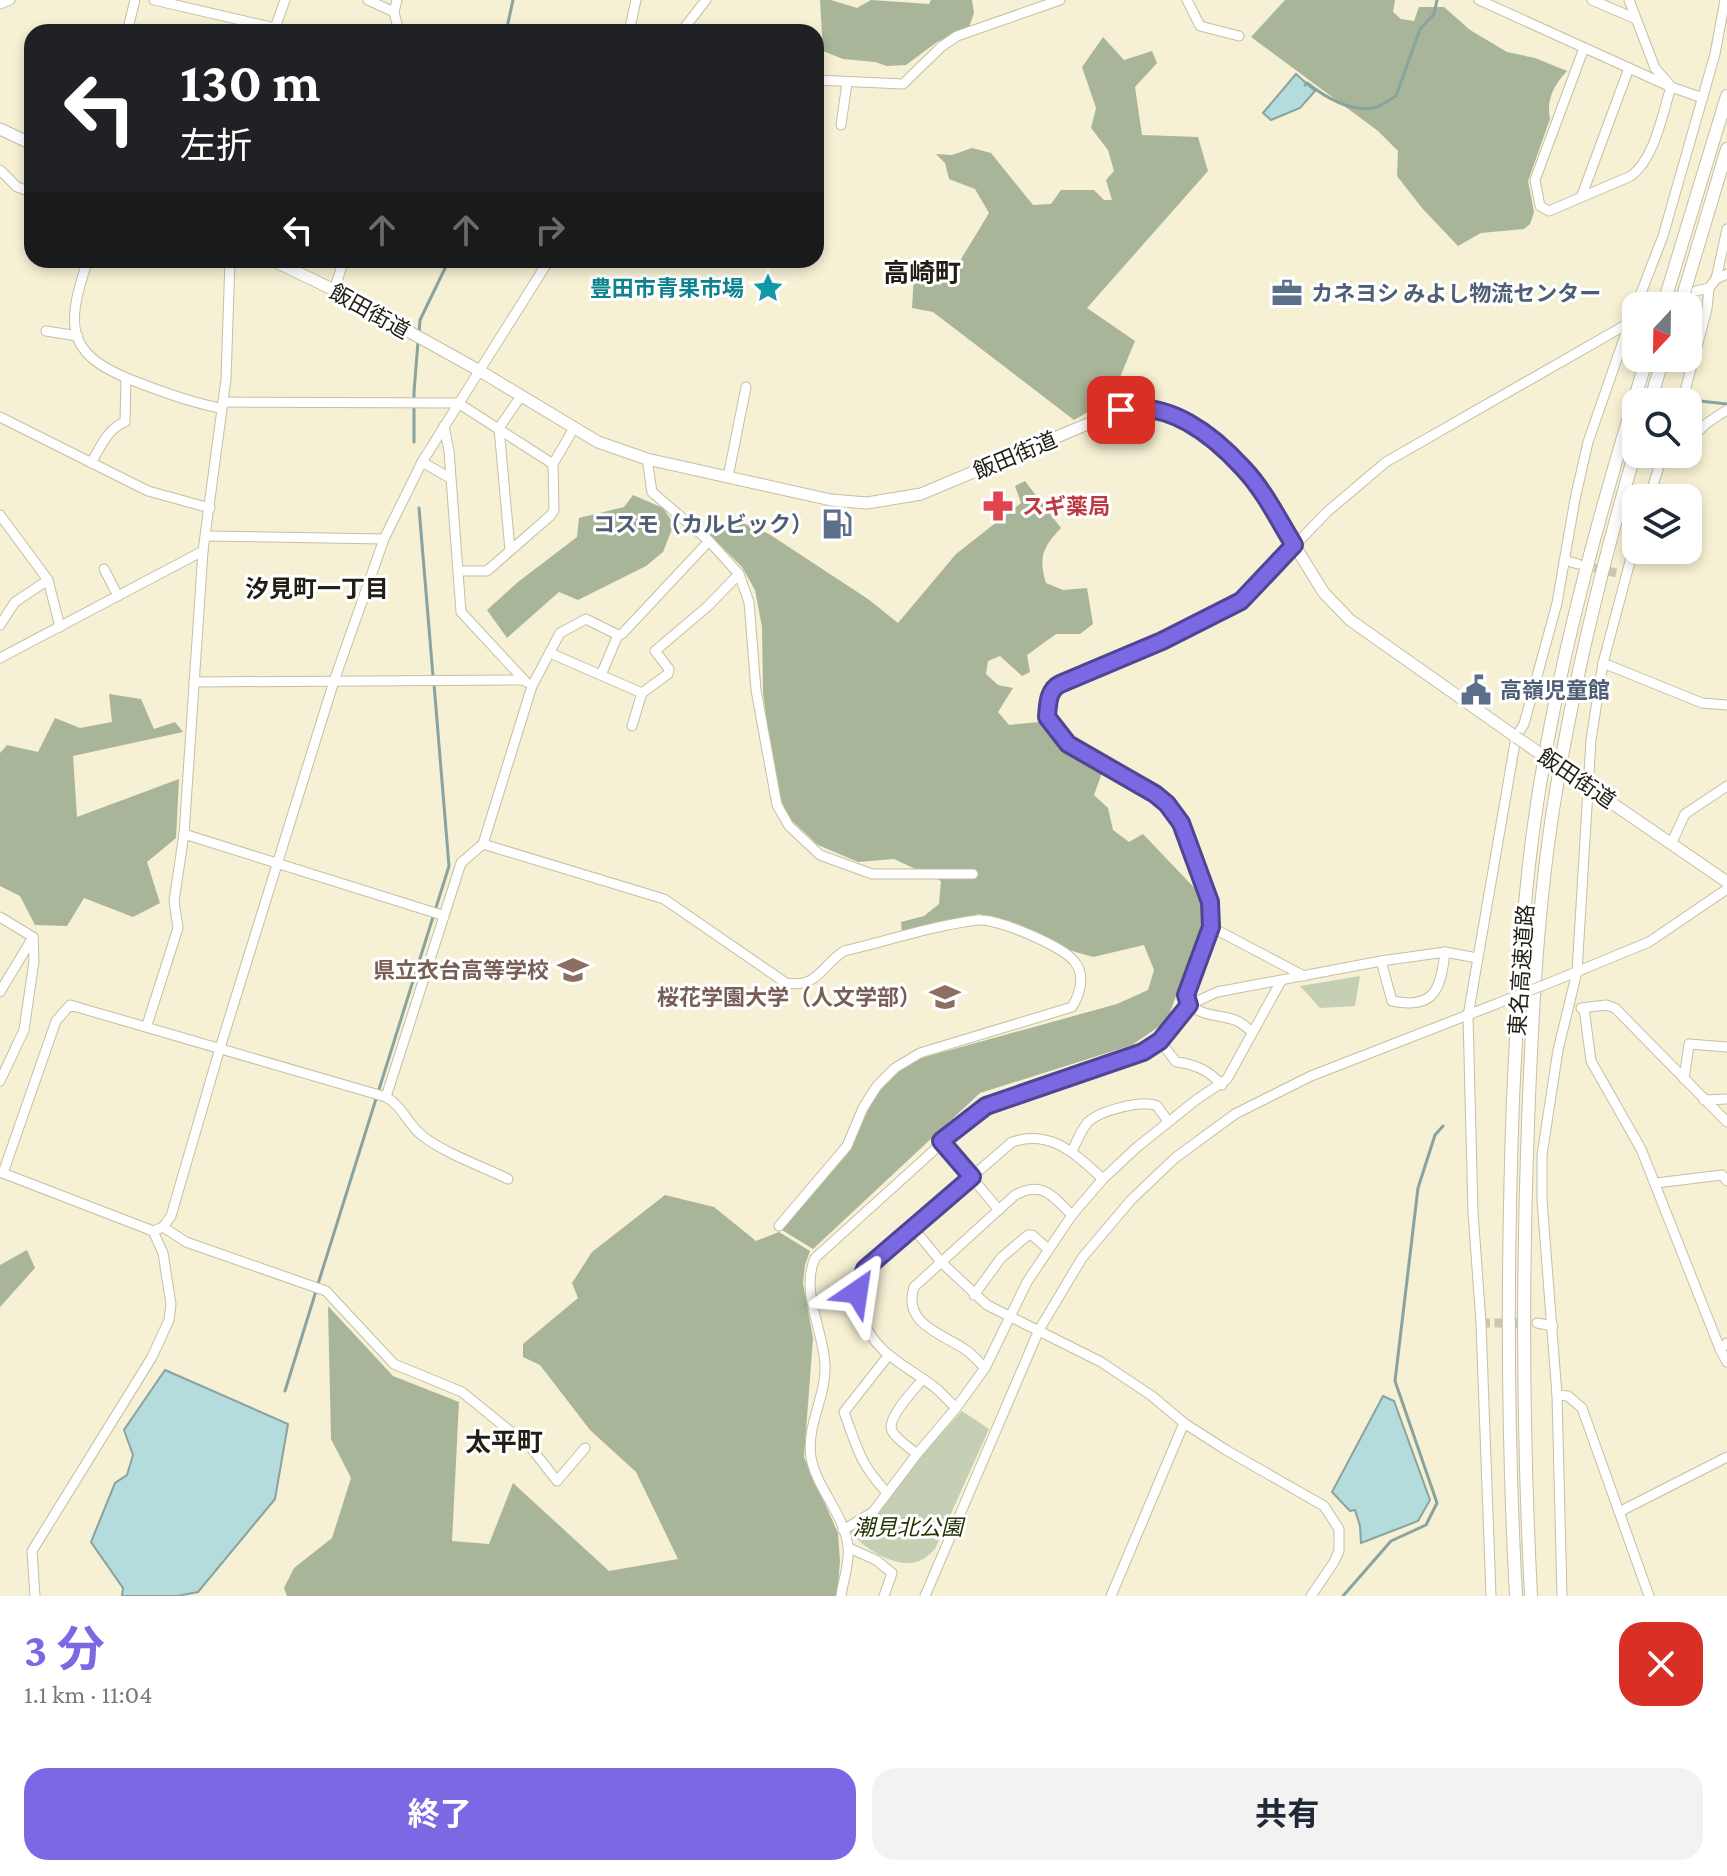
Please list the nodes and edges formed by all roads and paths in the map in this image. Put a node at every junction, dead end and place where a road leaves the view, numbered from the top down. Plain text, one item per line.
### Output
1 (10, 0) edge
2 (135, 0) edge
3 (154, 0) edge
4 (285, 0) edge
5 (368, 0) edge
6 (397, 0) edge
7 (636, 0) edge
8 (706, 0) edge
9 (1060, 0) edge
10 (1187, 0) edge
11 (1479, 0) edge
12 (1592, 0) edge
13 (1629, 0) edge
14 (1725, 0) edge
15 (0, 4) edge
16 (394, 12) junction
17 (1636, 19) junction
18 (129, 24) edge
19 (250, 24) edge
20 (276, 24) edge
21 (397, 24) edge
22 (631, 24) edge
23 (687, 24) edge
24 (1239, 36) dead end
25 (1584, 48) junction
26 (1629, 68) junction
27 (824, 81) edge
28 (847, 83) junction
29 (1671, 87) junction
30 (1727, 96) edge
31 (1703, 98) junction
32 (841, 125) dead end
33 (0, 129) edge
34 (24, 140) edge
35 (1727, 149) edge
36 (0, 170) edge
37 (24, 189) edge
38 (1582, 195) junction
39 (1727, 229) edge
40 (86, 268) edge
41 (230, 268) edge
42 (289, 268) edge
43 (341, 268) edge
44 (544, 268) edge
45 (1727, 274) edge
46 (1716, 279) junction
47 (1709, 288) junction
48 (334, 290) junction
49 (1696, 291) dead end
50 (1643, 292) edge
51 (1667, 292) edge
52 (1684, 292) edge
53 (1622, 328) edge
54 (46, 331) dead end
55 (78, 336) junction
56 (1622, 349) edge
57 (480, 371) junction
58 (1643, 372) edge
59 (126, 378) junction
60 (746, 387) dead end
61 (1686, 388) edge
62 (521, 396) junction
63 (458, 403) junction
64 (222, 405) junction
65 (1727, 410) edge
66 (0, 417) edge
67 (444, 426) junction
68 (499, 428) junction
69 (574, 428) junction
70 (1702, 428) edge
71 (647, 459) junction
72 (422, 462) junction
73 (91, 463) junction
74 (553, 464) junction
75 (1631, 468) edge
76 (728, 477) junction
77 (450, 478) junction
78 (210, 508) junction
79 (0, 515) edge
80 (206, 536) junction
81 (384, 539) junction
82 (709, 541) junction
83 (1294, 545) junction
84 (510, 550) junction
85 (203, 551) junction
86 (1564, 560) junction
87 (1578, 564) tunnel mouth
88 (1625, 564) edge
89 (104, 569) dead end
90 (459, 571) junction
91 (739, 574) junction
92 (48, 580) junction
93 (118, 596) junction
94 (0, 625) edge
95 (60, 627) junction
96 (618, 635) junction
97 (550, 653) junction
98 (0, 658) edge
99 (1603, 663) junction
100 (601, 675) junction
101 (334, 681) junction
102 (194, 682) junction
103 (528, 683) junction
104 (642, 693) junction
105 (1727, 705) edge
106 (632, 726) dead end
107 (1516, 737) junction
108 (1587, 786) junction
109 (1727, 786) edge
110 (184, 834) junction
111 (1672, 842) junction
112 (483, 844) junction
113 (280, 862) junction
114 (973, 874) dead end
115 (1727, 882) edge
116 (1727, 889) edge
117 (442, 915) junction
118 (0, 917) edge
119 (1211, 927) junction
120 (33, 937) junction
121 (1445, 952) junction
122 (1477, 958) junction
123 (1381, 961) junction
124 (1577, 972) junction
125 (1304, 976) junction
126 (1281, 981) junction
127 (0, 992) edge
128 (1189, 1005) junction
129 (1570, 1006) junction
130 (1584, 1008) junction
131 (1468, 1016) junction
132 (147, 1025) junction
133 (1251, 1031) junction
134 (1160, 1041) junction
135 (1727, 1047) edge
136 (220, 1048) junction
137 (1684, 1079) junction
138 (0, 1081) edge
139 (1222, 1085) junction
140 (386, 1097) junction
141 (1727, 1099) edge
142 (1704, 1100) junction
143 (1168, 1121) junction
144 (1727, 1122) edge
145 (941, 1141) junction
146 (1072, 1151) junction
147 (1, 1172) edge
148 (972, 1177) junction
149 (508, 1179) dead end
150 (1103, 1179) junction
151 (1727, 1181) edge
152 (1656, 1183) junction
153 (999, 1210) junction
154 (1072, 1215) junction
155 (779, 1226) dead end
156 (158, 1229) junction
157 (914, 1229) junction
158 (1048, 1249) junction
159 (942, 1263) junction
160 (974, 1295) junction
161 (1010, 1316) junction
162 (1537, 1323) tunnel mouth
163 (1553, 1326) junction
164 (1039, 1330) junction
165 (1723, 1346) edge
166 (888, 1356) junction
167 (1727, 1362) edge
168 (985, 1368) junction
169 (922, 1380) junction
170 (1557, 1395) junction
171 (956, 1408) junction
172 (1184, 1423) junction
173 (585, 1448) dead end
174 (917, 1454) junction
175 (1727, 1457) edge
176 (887, 1493) junction
177 (1619, 1512) junction
178 (843, 1530) junction
179 (849, 1548) junction
180 (35, 1596) edge
181 (841, 1596) edge
182 (884, 1596) edge
183 (925, 1596) edge
184 (1111, 1596) edge
185 (1311, 1596) edge
186 (1491, 1596) edge
187 (1516, 1596) edge
188 (1531, 1596) edge
189 (1562, 1596) edge
190 (1649, 1596) edge

1 - 15 street
2 - 18 street
3 - 19 street
4 - 20 street
5 - 16 street
6 - 16 street
7 - 22 street
8 - 23 street
9 - 28 street
10 - 24 street
11 - 25 street
12 - 17 street
13 - 17 street
14 - 31 street
16 - 21 street
17 - 29 street
25 - 26 street
25 - 38 street
26 - 29 street
26 - 38 street
27 - 28 street
28 - 32 street
29 - 31 street
29 - 38 street
30 - 51 highway
31 - 50 street
33 - 34 main road
35 - 52 highway
36 - 37 street
39 - 46 street
40 - 55 street
41 - 64 street
42 - 48 main road, 飯田街道
43 - 48 street
44 - 57 street
45 - 46 street
46 - 47 street
47 - 49 street
47 - 61 street
48 - 57 main road, 飯田街道
53 - 83 street
54 - 55 street
55 - 59 street
56 - 86 street
57 - 62 main road, 飯田街道
57 - 63 street
58 - 187 highway, 東名高速道路
59 - 64 street
59 - 73 street
60 - 76 street
62 - 68 street
62 - 69 main road, 飯田街道
63 - 64 street
63 - 67 street
63 - 68 street
64 - 78 street
65 - 70 street
66 - 73 street
67 - 72 street
67 - 77 street
68 - 74 street
68 - 84 street
69 - 71 main road, 飯田街道
69 - 74 street
71 - 76 main road, 飯田街道
71 - 82 street
72 - 77 street
72 - 81 street
73 - 78 street
74 - 84 street
75 - 188 highway, 東名高速道路
76 - 83 main road, 飯田街道
77 - 90 street
78 - 80 street
79 - 92 street
80 - 81 street
80 - 85 street
81 - 101 street
82 - 91 street
82 - 96 street
83 - 107 main road, 飯田街道
83 - 119 street
84 - 90 street
85 - 93 street
85 - 102 street
86 - 87 street
86 - 107 street
88 - 99 street
89 - 93 street
90 - 103 street
91 - 104 street
91 - 114 street
92 - 94 street
92 - 95 street
93 - 95 street
95 - 98 street
96 - 97 street
96 - 100 street
97 - 100 street
97 - 103 street
99 - 105 street
99 - 108 street
100 - 104 street
101 - 102 street
101 - 103 street
101 - 113 street
102 - 110 street
103 - 112 street
104 - 106 street
107 - 108 main road, 飯田街道, bridge
107 - 122 street
108 - 111 main road, 飯田街道
108 - 124 street
109 - 111 street
110 - 113 street
110 - 132 street
111 - 115 main road, 飯田街道
112 - 117 street
112 - 155 street
113 - 117 street
113 - 136 street
116 - 124 street
117 - 140 street
118 - 120 street
119 - 125 street
119 - 128 street
120 - 127 street
120 - 138 street
121 - 122 street
121 - 123 street
121 - 123 street
122 - 131 street
123 - 125 street
124 - 129 street
124 - 131 street, bridge
125 - 126 street
126 - 128 street
126 - 133 street
128 - 133 street
128 - 134 street
129 - 130 street
129 - 163 street
130 - 137 street
130 - 152 street
131 - 164 street
131 - 186 street
132 - 136 street
132 - 147 street
133 - 139 street
134 - 139 street
134 - 145 street
135 - 137 street
136 - 140 street
136 - 156 street
137 - 142 street
139 - 143 street
140 - 149 street
141 - 142 street
142 - 144 street
143 - 146 street
143 - 150 street
145 - 148 street
145 - 178 street
146 - 148 street
146 - 150 street
147 - 156 street
148 - 153 street
148 - 157 street
150 - 154 street
151 - 152 street
152 - 165 street
153 - 154 street
153 - 159 street
154 - 158 street
156 - 173 street
156 - 180 street
157 - 159 street
157 - 166 street
158 - 160 street
158 - 161 street
159 - 160 street
159 - 168 street
160 - 161 street
161 - 164 street
161 - 168 street
162 - 163 street
163 - 170 street
164 - 172 street
164 - 183 street
165 - 167 street
166 - 169 street
166 - 176 street
168 - 171 street
169 - 171 street
169 - 174 street
170 - 177 street
170 - 189 street
171 - 174 street
172 - 184 street
172 - 185 street
174 - 176 street
175 - 177 street
176 - 178 street
177 - 190 street
178 - 179 street
179 - 181 street
179 - 182 street

